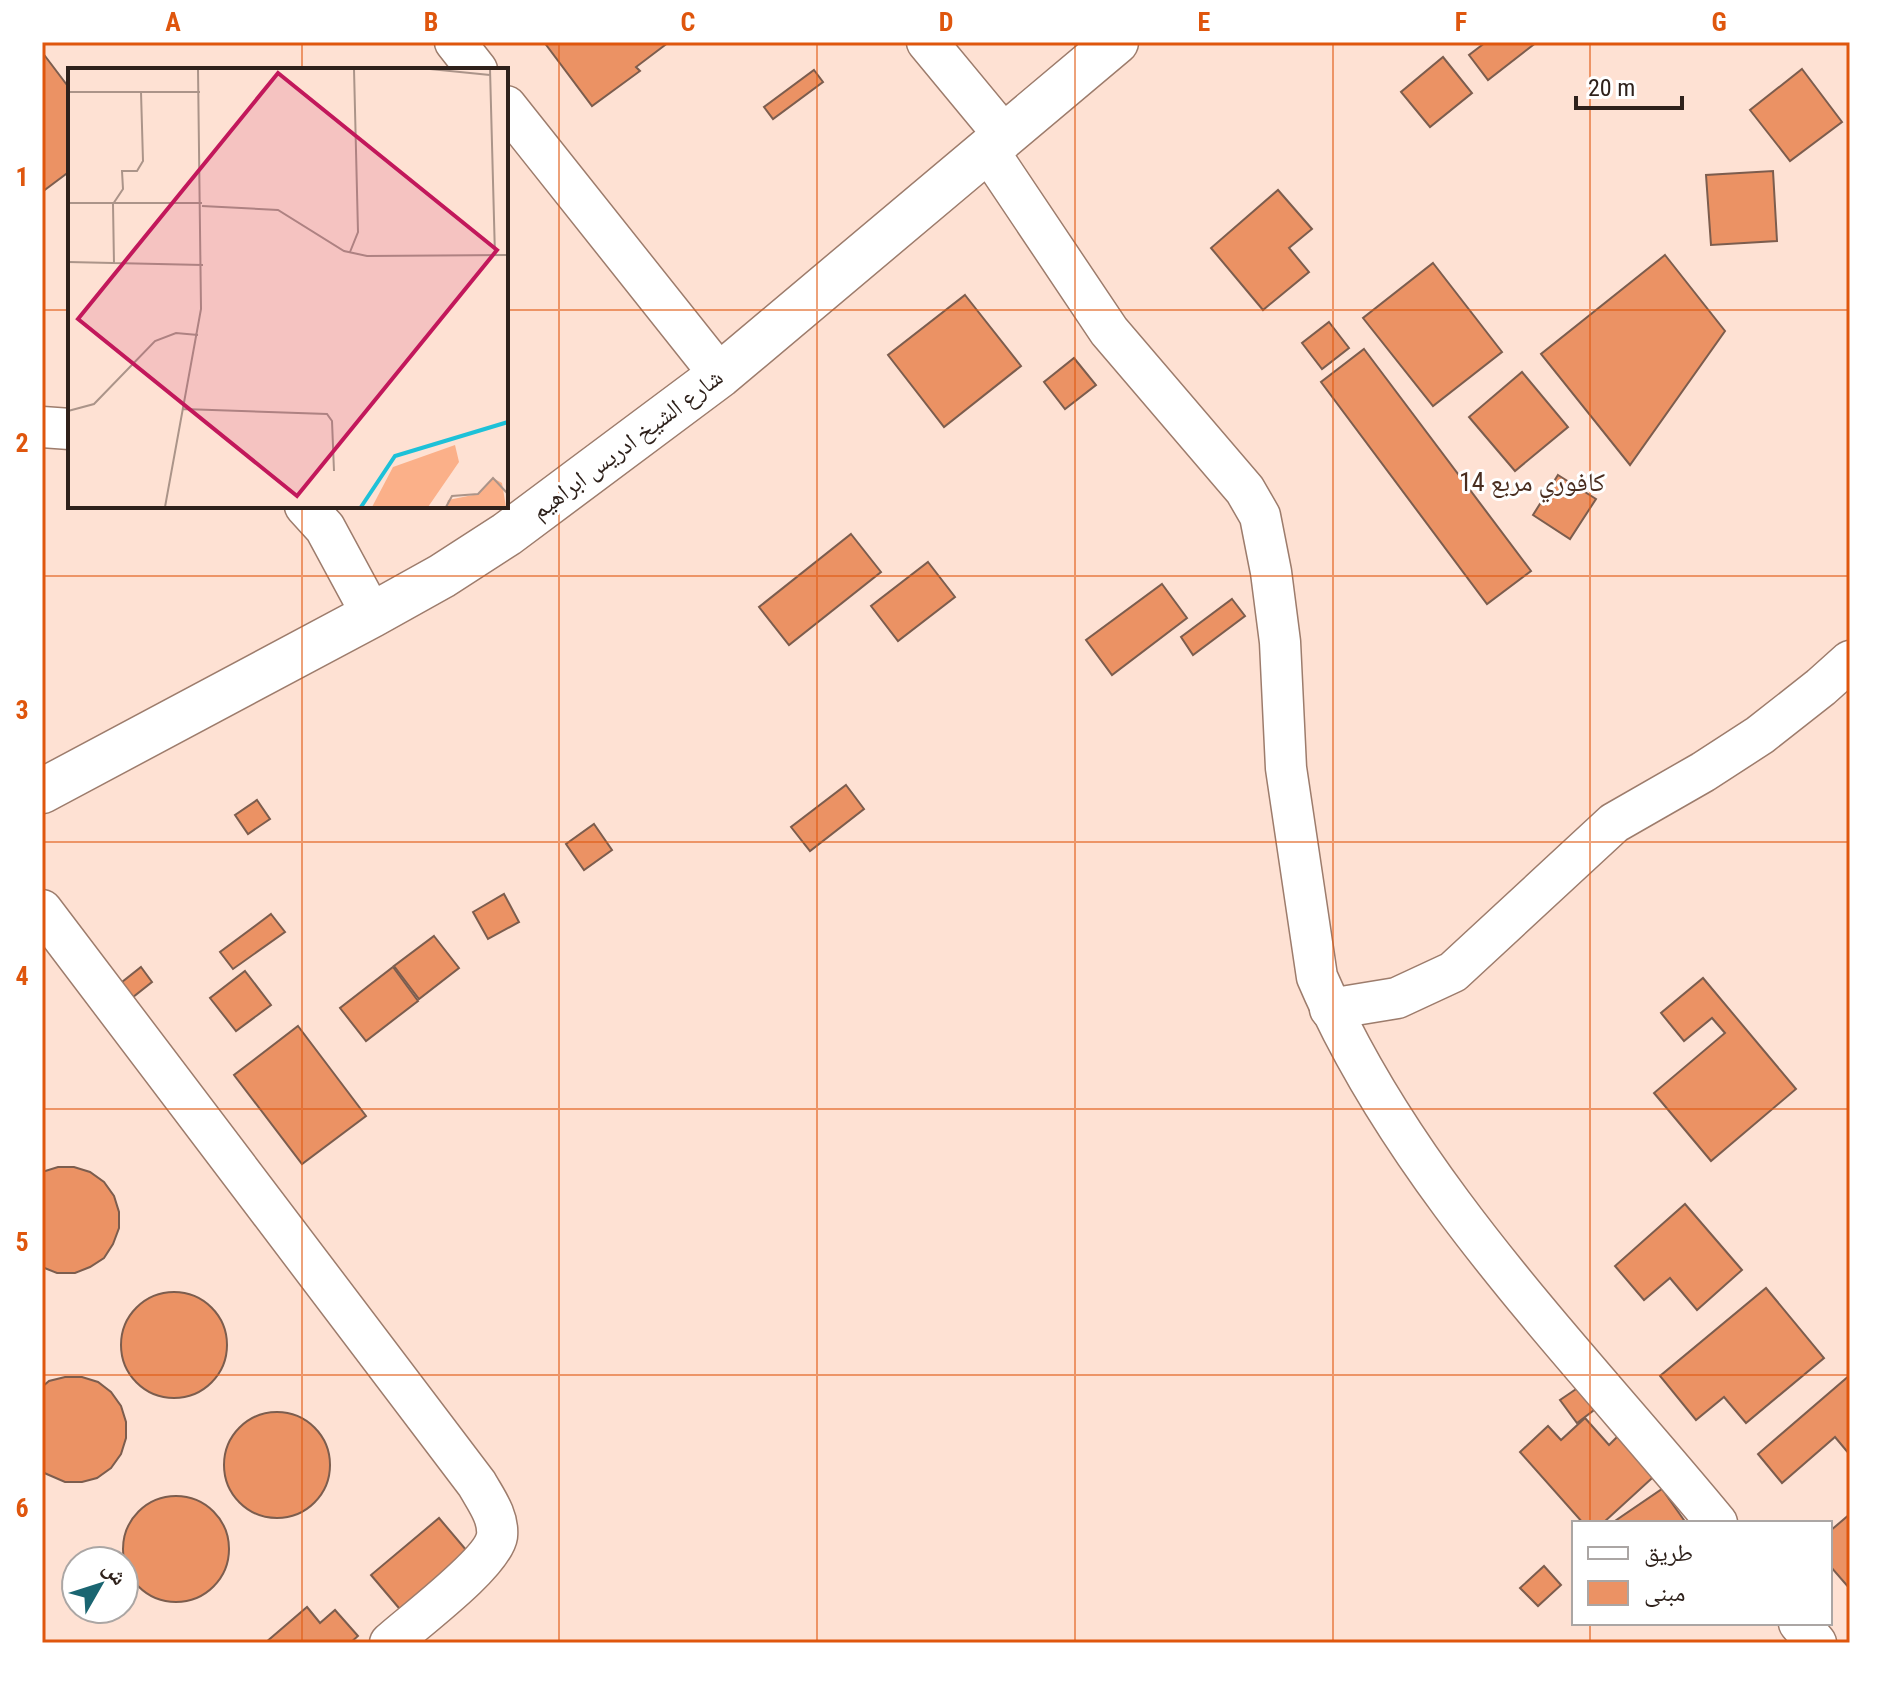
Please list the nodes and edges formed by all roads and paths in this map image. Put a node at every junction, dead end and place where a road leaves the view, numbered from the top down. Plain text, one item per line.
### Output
1 (455, 42) edge
2 (927, 42) edge
3 (1116, 42) edge
4 (475, 68) edge
5 (508, 109) edge
6 (996, 142) junction
7 (720, 375) junction
8 (42, 427) edge
9 (68, 429) edge
10 (307, 508) edge
11 (372, 615) junction
12 (1850, 661) edge
13 (42, 791) edge
14 (42, 910) edge
15 (1330, 1009) junction
16 (1715, 1521) edge
17 (1801, 1625) edge
18 (390, 1643) edge
19 (1816, 1643) edge

1 - 4 street
2 - 6 street
3 - 6 street, شارع الشيخ ادريس ابراهيم
5 - 7 street
6 - 7 street, شارع الشيخ ادريس ابراهيم
6 - 15 street
7 - 11 street, شارع الشيخ ادريس ابراهيم
8 - 9 street
10 - 11 street
11 - 13 street, شارع الشيخ ادريس ابراهيم
12 - 15 street
14 - 18 street
15 - 16 street
17 - 19 street

